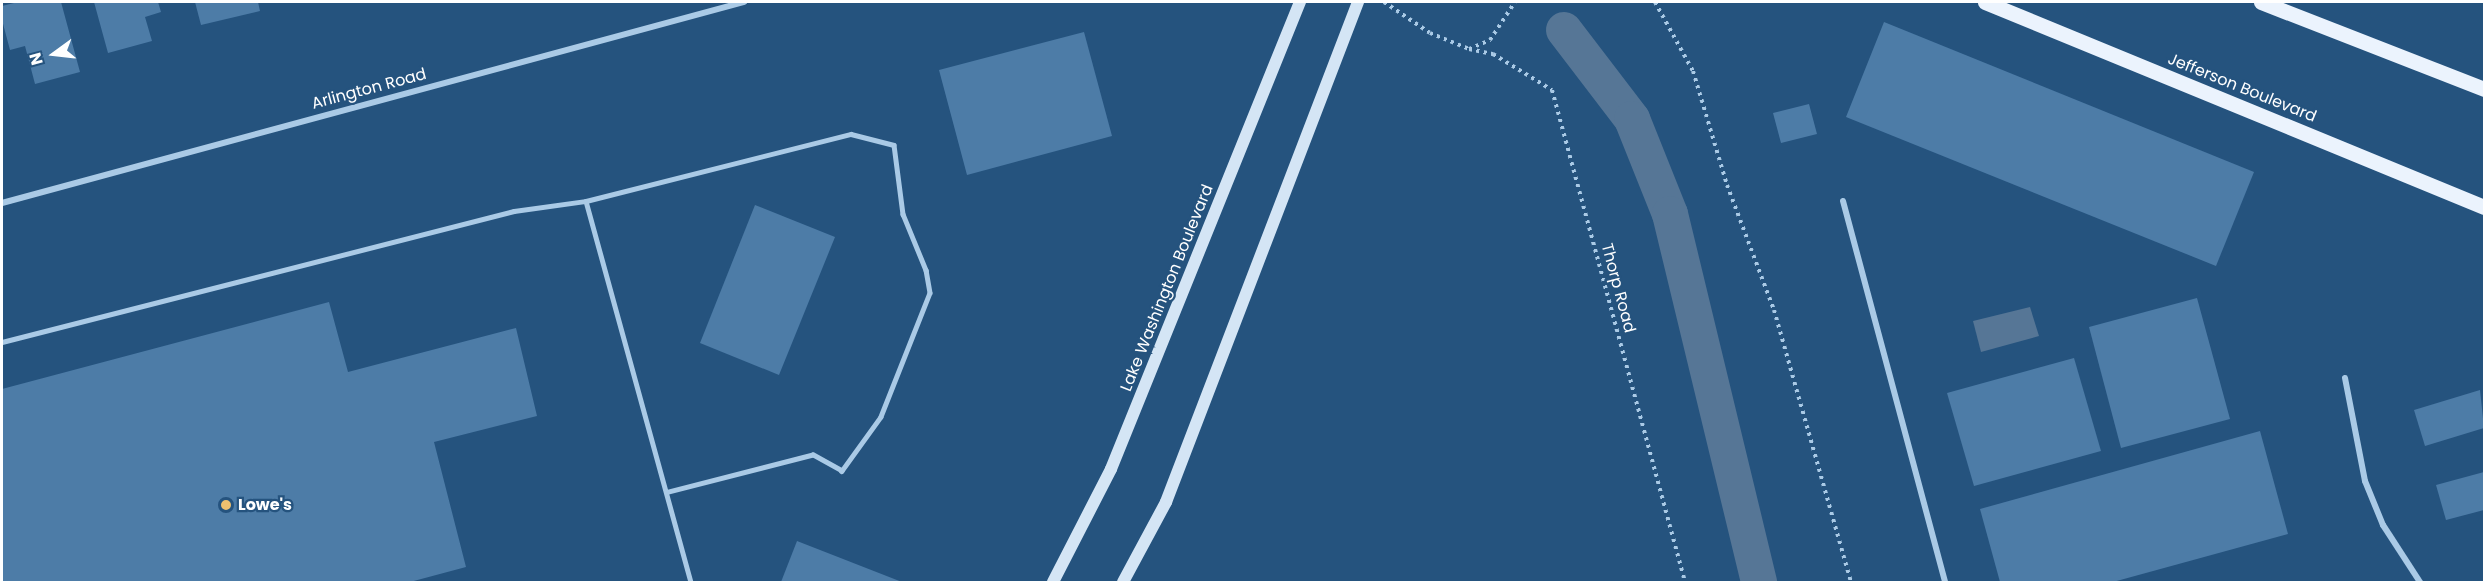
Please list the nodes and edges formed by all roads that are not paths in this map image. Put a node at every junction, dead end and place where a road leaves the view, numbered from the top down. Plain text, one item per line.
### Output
1 (744, 2) edge
2 (1300, 2) edge
3 (1358, 2) edge
4 (1985, 2) edge
5 (2261, 2) edge
6 (2484, 89) edge
7 (586, 201) junction
8 (1843, 201) dead end
9 (2, 203) edge
10 (2484, 207) edge
11 (2, 342) edge
12 (2344, 378) dead end
13 (669, 492) junction
14 (691, 582) edge
15 (1053, 582) edge
16 (1123, 582) edge
17 (1945, 582) edge
18 (2420, 582) edge

1 - 9 street, Arlington Road
2 - 15 main road, Lake Washington Boulevard
3 - 16 main road
4 - 10 main road, Jefferson Boulevard
5 - 6 main road
7 - 11 lane
7 - 13 lane
7 - 13 lane
8 - 17 street
12 - 18 street
13 - 14 lane

